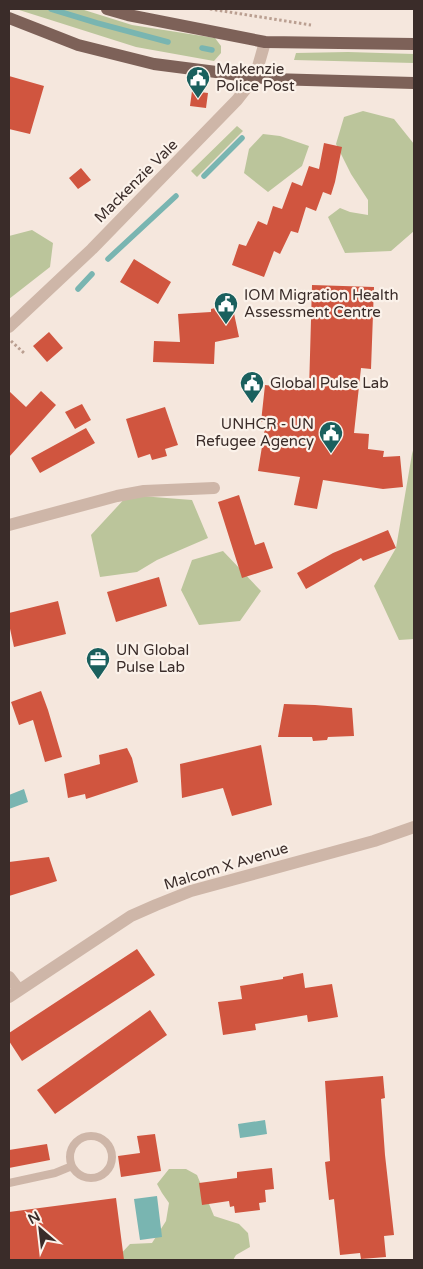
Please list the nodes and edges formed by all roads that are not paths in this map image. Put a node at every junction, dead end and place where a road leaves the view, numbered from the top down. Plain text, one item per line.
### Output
1 (107, 9) edge
2 (9, 18) edge
3 (265, 42) junction
4 (414, 44) edge
5 (255, 77) junction
6 (414, 83) edge
7 (9, 327) edge
8 (214, 488) dead end
9 (9, 525) edge
10 (414, 827) edge
11 (9, 976) edge
12 (14, 994) edge
13 (72, 1166) junction
14 (9, 1183) edge

1 - 3 main road
2 - 5 main road
3 - 4 main road
3 - 5 street, Mackenzie Vale
5 - 6 main road
5 - 7 street, Mackenzie Vale
8 - 9 street
10 - 12 street, Malcom X Avenue
11 - 12 street
13 - 13 lane
13 - 14 lane

